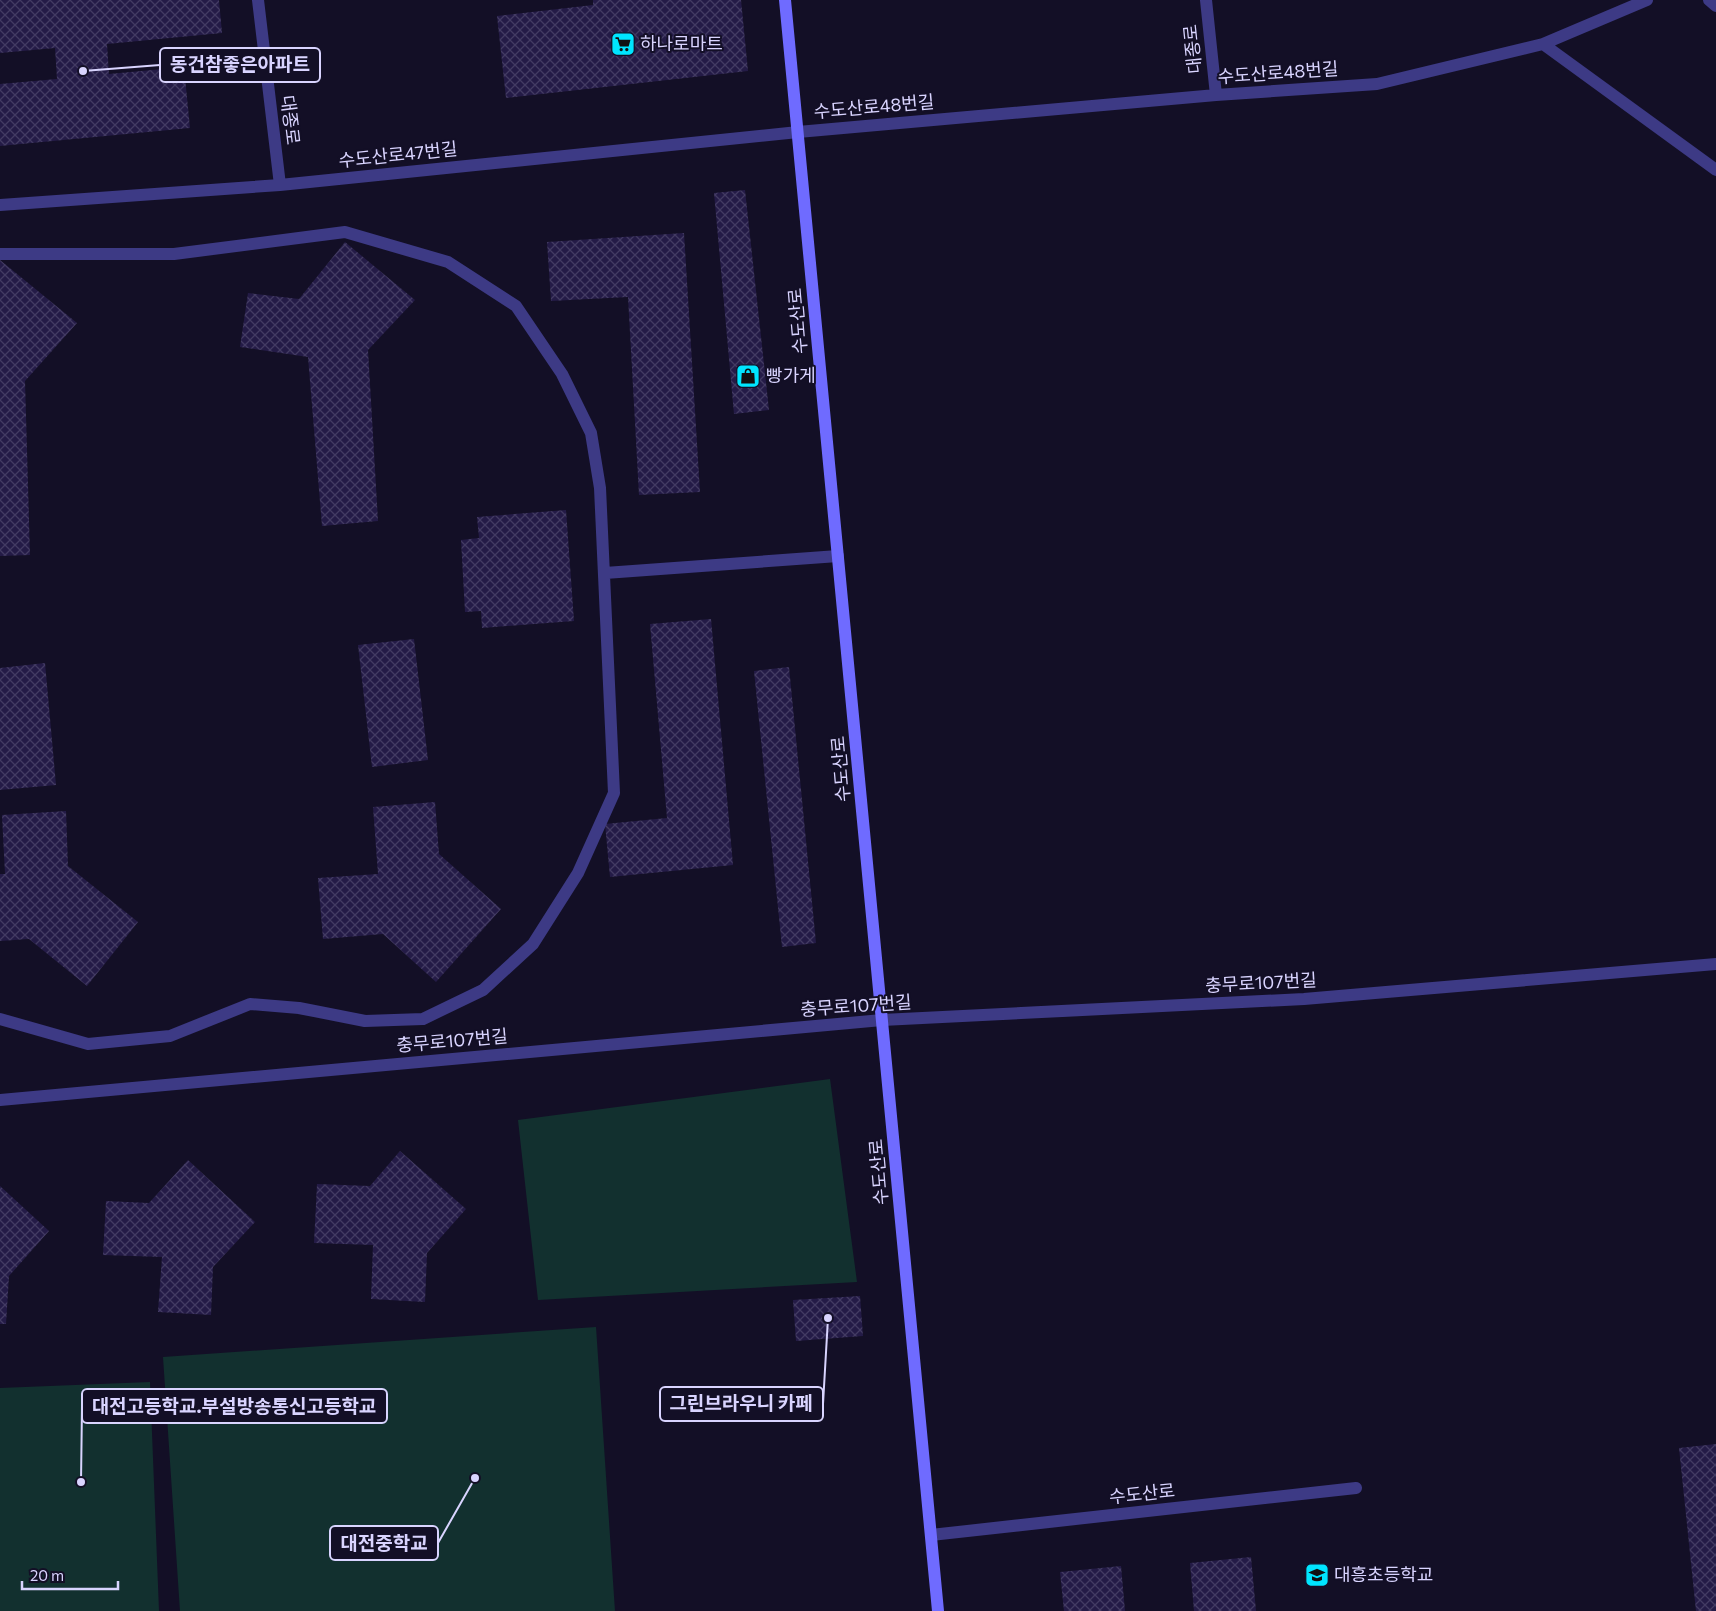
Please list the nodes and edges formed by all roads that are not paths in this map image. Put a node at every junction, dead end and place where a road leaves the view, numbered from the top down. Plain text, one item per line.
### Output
1 (258, 0) edge
2 (785, 0) edge
3 (1206, 0) edge
4 (1647, 0) edge
5 (1709, 0) edge
6 (1716, 6) edge
7 (1543, 44) junction
8 (1216, 95) junction
9 (798, 132) junction
10 (1716, 170) edge
11 (280, 185) junction
12 (0, 205) edge
13 (0, 254) edge
14 (838, 556) junction
15 (605, 573) junction
16 (1716, 964) edge
17 (0, 1019) edge
18 (882, 1020) junction
19 (0, 1100) edge
20 (1356, 1488) dead end
21 (931, 1535) junction
22 (938, 1611) edge

1 - 11 street, 대종로
2 - 9 main road, 수도산로
3 - 8 street, 대종로
4 - 7 street, 수도산로48번길
5 - 6 street
7 - 8 street, 수도산로48번길
7 - 10 street
8 - 9 street, 수도산로48번길
9 - 11 street, 수도산로47번길
9 - 14 main road, 수도산로
11 - 12 street, 수도산로47번길
13 - 15 street
14 - 15 street
14 - 18 main road, 수도산로
15 - 17 street
16 - 18 street, 충무로107번길
18 - 19 street, 충무로107번길
18 - 21 main road, 수도산로
20 - 21 street, 수도산로
21 - 22 main road, 수도산로

